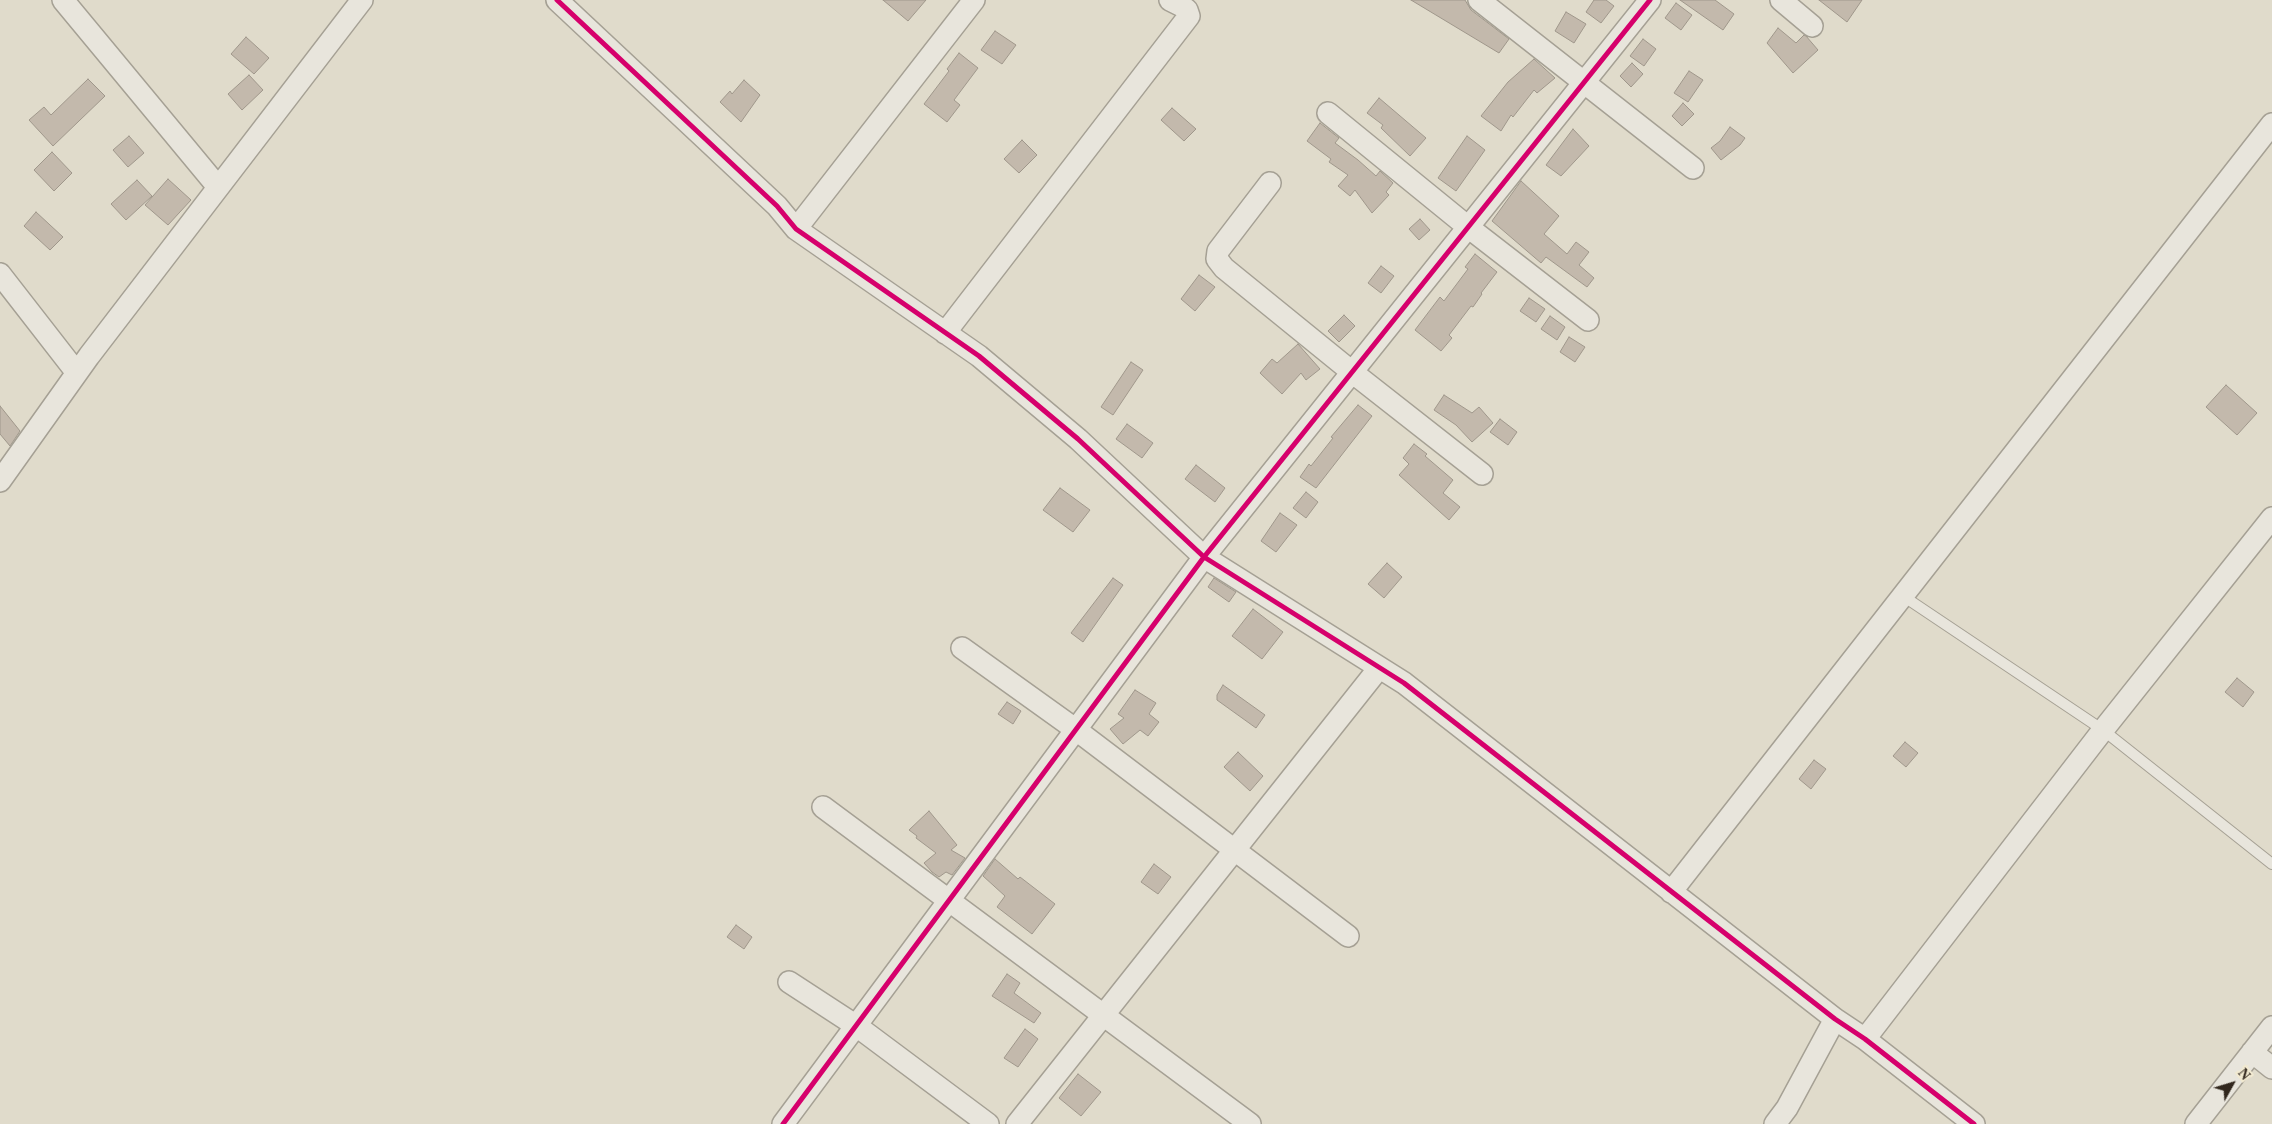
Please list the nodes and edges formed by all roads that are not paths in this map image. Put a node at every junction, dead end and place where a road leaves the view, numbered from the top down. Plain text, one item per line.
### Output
1 (63, 0) edge
2 (362, 0) edge
3 (557, 0) edge
4 (974, 0) edge
5 (1170, 0) edge
6 (1479, 0) edge
7 (1650, 0) edge
8 (1780, 0) edge
9 (1812, 26) dead end
10 (1584, 82) junction
11 (1328, 113) dead end
12 (2272, 124) edge
13 (1693, 168) dead end
14 (1270, 183) dead end
15 (218, 187) junction
16 (1468, 227) junction
17 (796, 230) junction
18 (0, 274) edge
19 (1588, 320) dead end
20 (945, 333) junction
21 (1352, 372) junction
22 (77, 373) junction
23 (1482, 474) dead end
24 (0, 481) edge
25 (2272, 518) edge
26 (1204, 557) junction
27 (1903, 596) junction
28 (962, 648) dead end
29 (1379, 668) junction
30 (1075, 729) junction
31 (2104, 730) junction
32 (823, 807) dead end
33 (1234, 850) junction
34 (2272, 864) edge
35 (1671, 892) junction
36 (950, 899) junction
37 (1348, 936) dead end
38 (789, 982) dead end
39 (1104, 1016) junction
40 (1835, 1019) junction
41 (858, 1027) junction
42 (2272, 1027) edge
43 (1865, 1039) junction
44 (2252, 1052) junction
45 (2272, 1068) edge
46 (784, 1124) edge
47 (988, 1124) edge
48 (1017, 1124) edge
49 (1250, 1124) edge
50 (1775, 1124) edge
51 (1974, 1124) edge
52 (2196, 1124) edge

1 - 15 street
2 - 15 street
3 - 17 street
4 - 17 street
5 - 20 street
6 - 10 street
7 - 10 street
8 - 9 street
10 - 13 street
10 - 16 street
11 - 16 street
12 - 27 street
14 - 21 street
15 - 22 street
16 - 19 street
16 - 21 street
17 - 20 street
18 - 22 street
20 - 26 street
21 - 23 street
21 - 26 street
22 - 24 street
25 - 31 street
26 - 29 street
26 - 30 street
27 - 31 lane
27 - 35 street
28 - 30 street
29 - 33 street
29 - 35 street
30 - 33 street
30 - 36 street
31 - 34 lane
31 - 43 street
32 - 36 street
33 - 37 street
33 - 39 street
35 - 40 street
36 - 39 street
36 - 41 street
38 - 41 street
39 - 48 street
39 - 49 street
40 - 43 street
40 - 50 street
41 - 46 street
41 - 47 street
42 - 44 street
43 - 51 street
44 - 45 street
44 - 52 street

